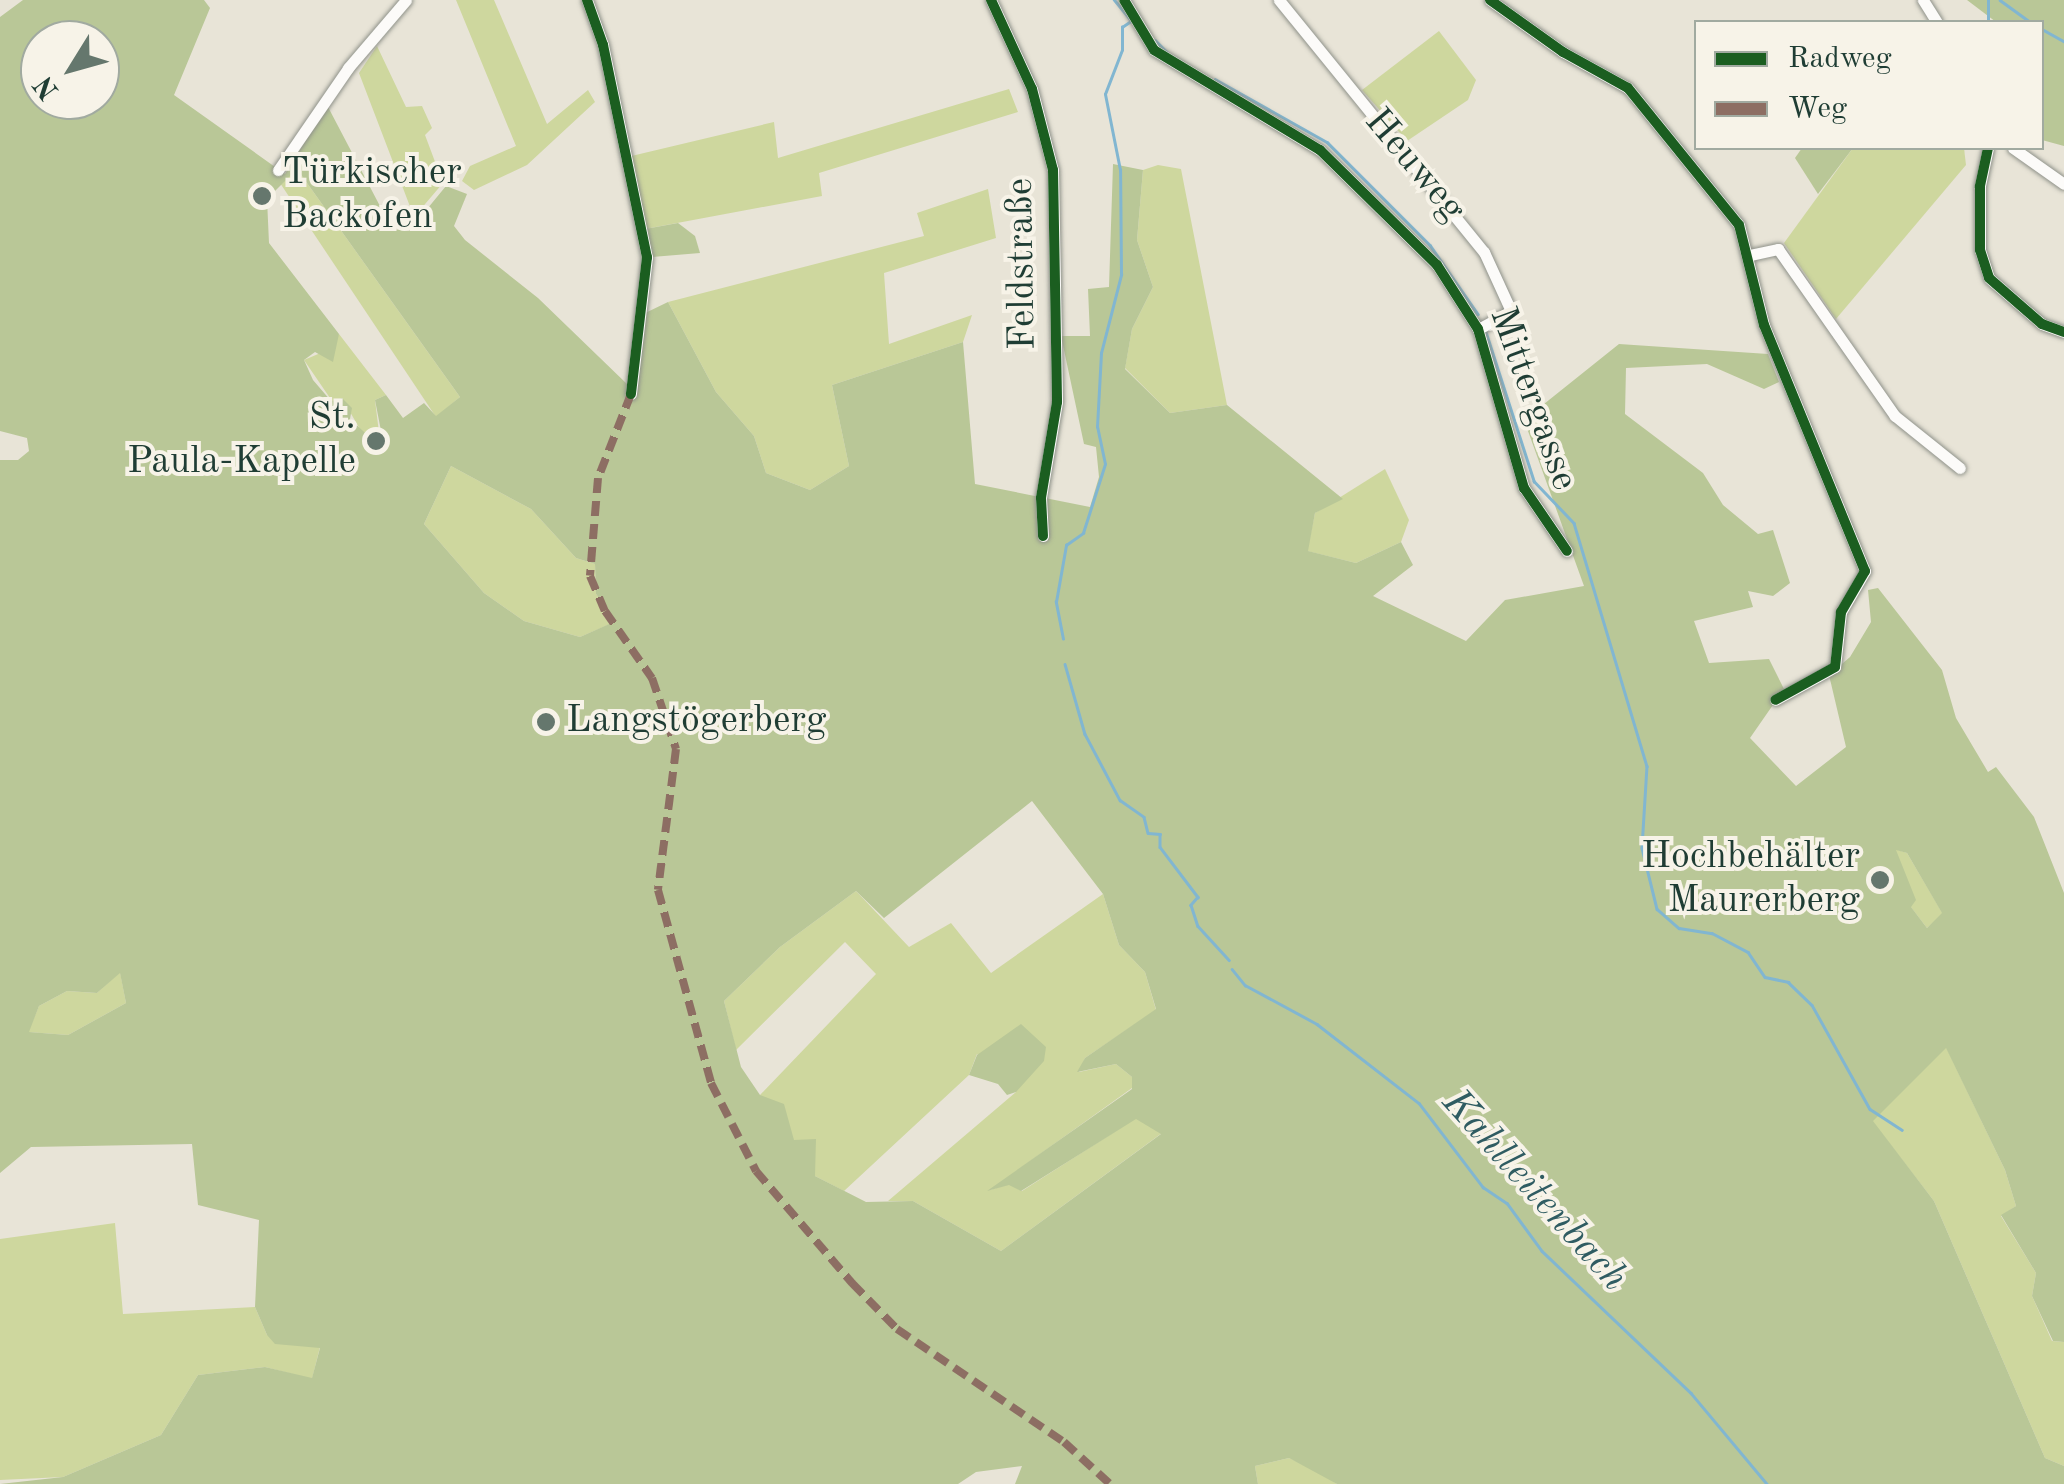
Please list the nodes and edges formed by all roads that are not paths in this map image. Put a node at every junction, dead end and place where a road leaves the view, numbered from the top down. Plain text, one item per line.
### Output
1 (406, 0) edge
2 (587, 0) edge
3 (992, 0) edge
4 (1124, 0) edge
5 (1280, 0) edge
6 (1490, 0) edge
7 (1988, 150) edge
8 (2016, 150) edge
9 (278, 170) dead end
10 (2064, 184) edge
11 (1750, 254) junction
12 (1478, 328) junction
13 (2064, 332) edge
14 (631, 394) dead end
15 (1960, 468) dead end
16 (1043, 536) dead end
17 (1567, 552) dead end
18 (1775, 700) dead end

1 - 9 street
2 - 14 street
3 - 16 street, Feldstraße
4 - 12 street, Mittergasse
5 - 12 street, Heuweg
6 - 11 street
7 - 13 street
8 - 10 street
11 - 15 street
11 - 18 street
12 - 17 street, Mittergasse

